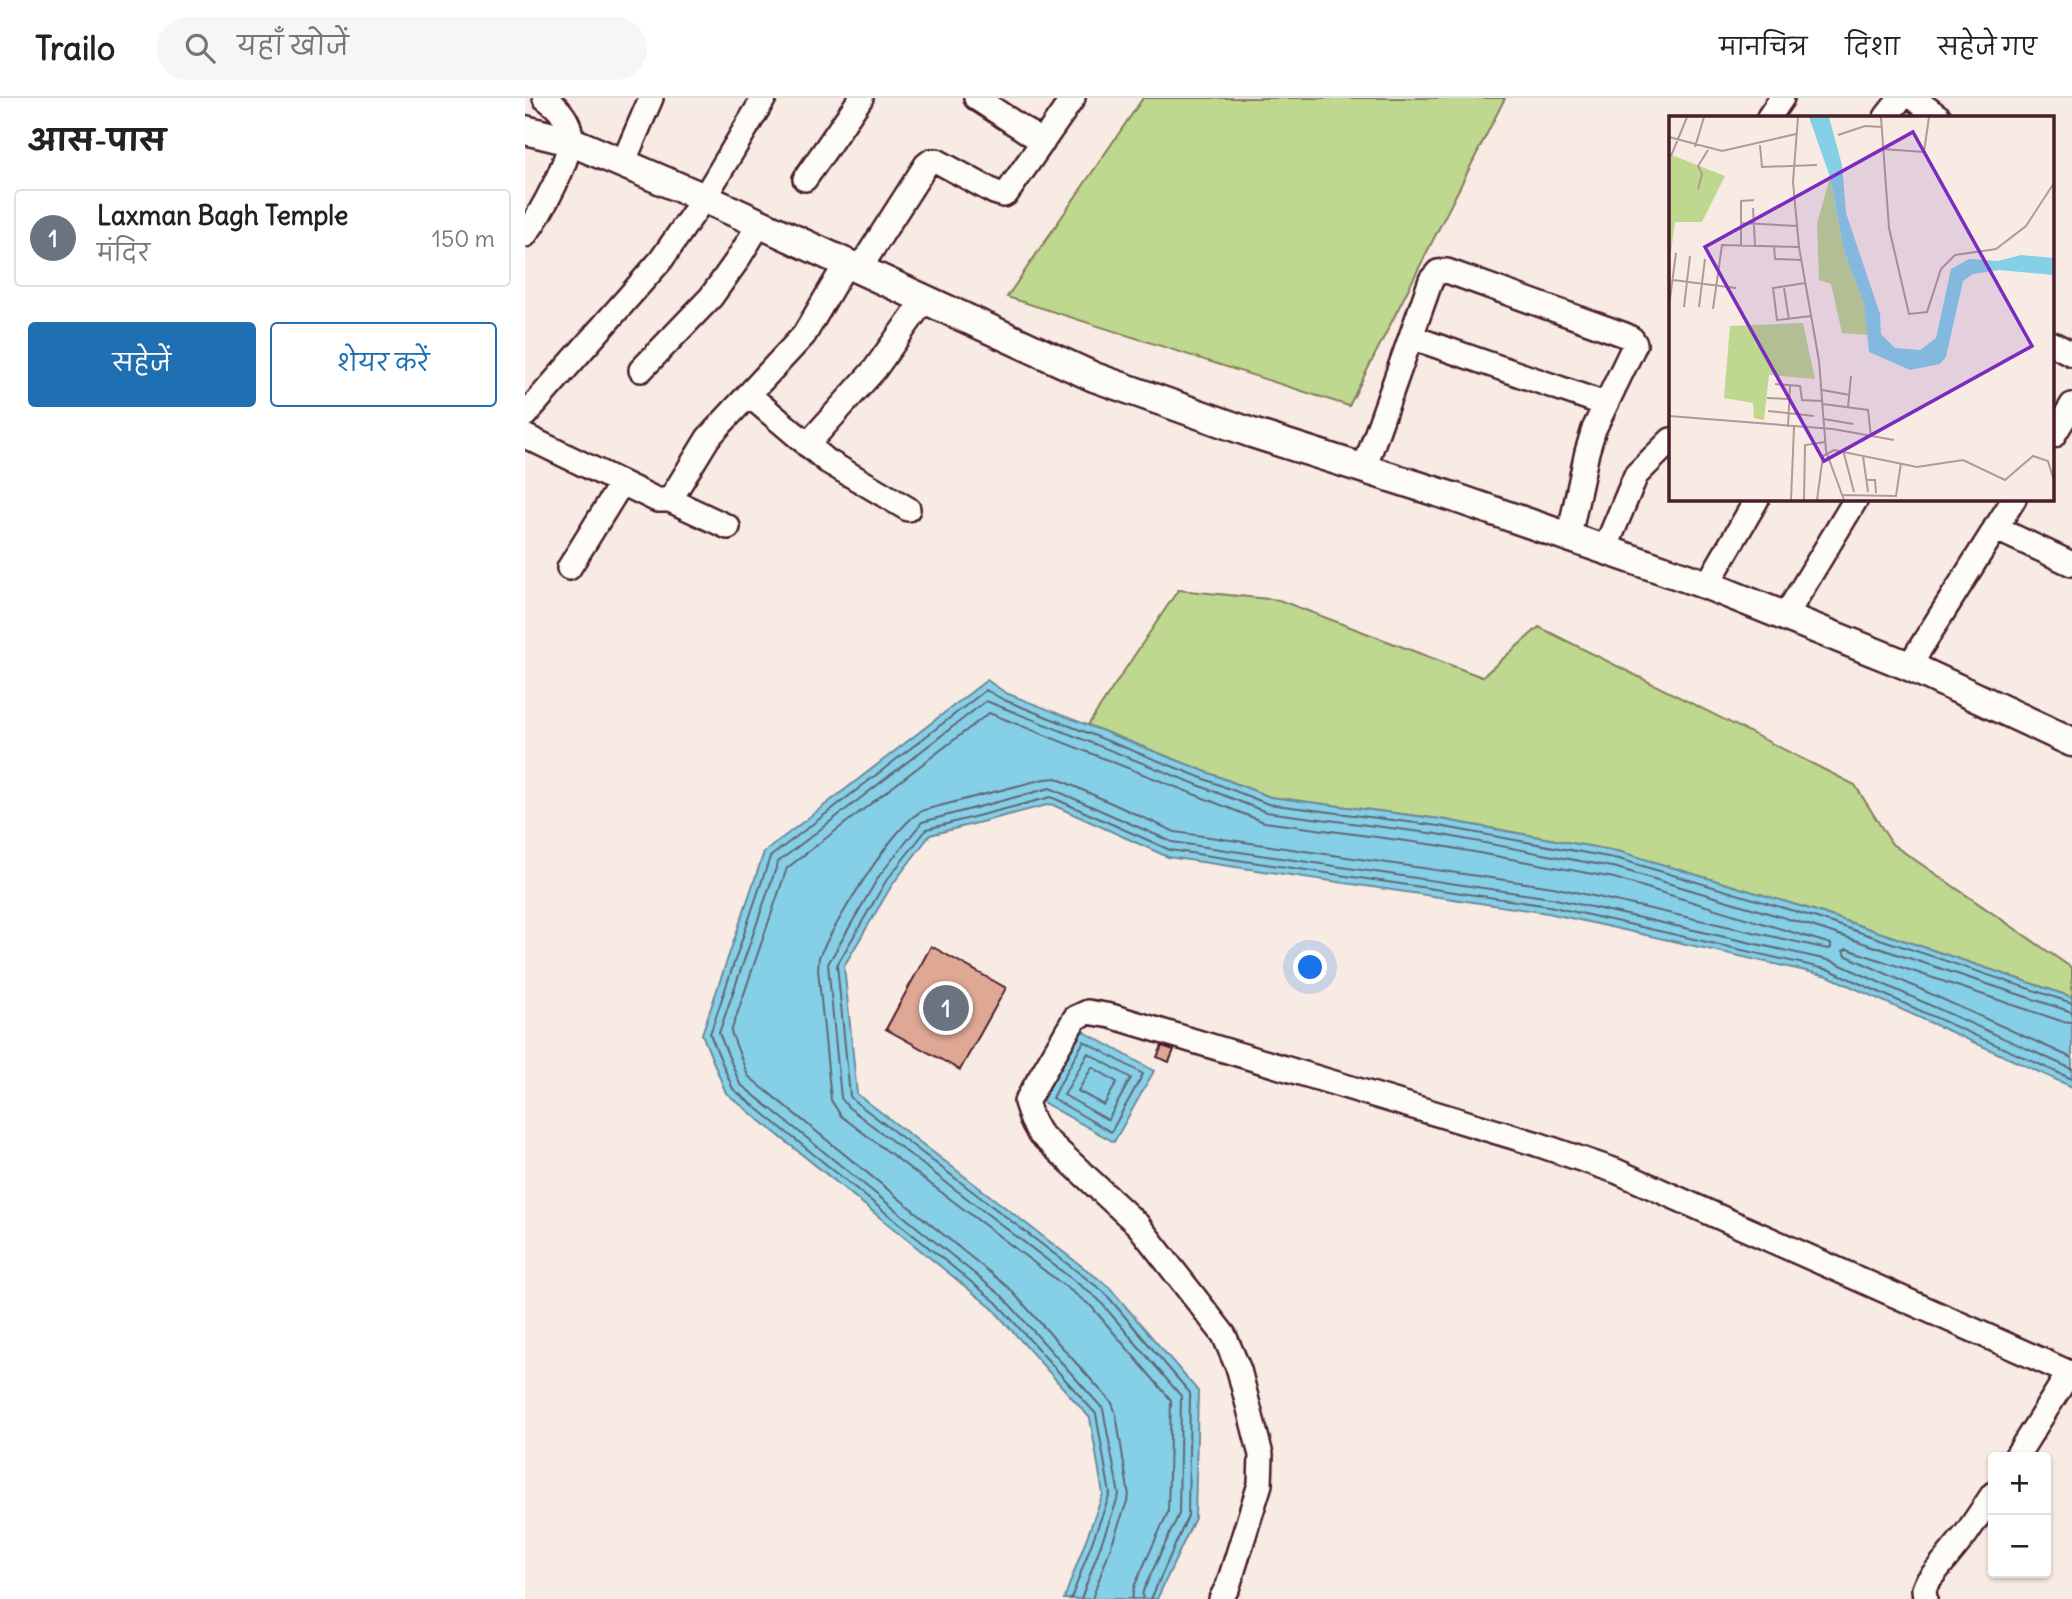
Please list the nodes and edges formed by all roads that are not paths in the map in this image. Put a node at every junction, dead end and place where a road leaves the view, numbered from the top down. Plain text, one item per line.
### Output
1 (545, 98) edge
2 (651, 98) edge
3 (764, 98) edge
4 (861, 98) edge
5 (976, 98) edge
6 (1073, 98) edge
7 (1782, 98) edge
8 (1901, 98) edge
9 (1913, 98) edge
10 (1770, 116) edge
11 (1887, 116) edge
12 (1938, 116) edge
13 (525, 130) edge
14 (570, 141) junction
15 (1043, 142) junction
16 (623, 163) junction
17 (805, 179) dead end
18 (704, 198) junction
19 (760, 223) junction
20 (525, 235) edge
21 (853, 265) junction
22 (925, 300) junction
23 (1411, 337) junction
24 (2055, 345) edge
25 (2072, 354) edge
26 (642, 370) dead end
27 (749, 395) junction
28 (1605, 404) junction
29 (2072, 405) edge
30 (525, 415) edge
31 (2055, 434) edge
32 (525, 436) edge
33 (2055, 438) edge
34 (1669, 442) edge
35 (807, 445) junction
36 (2072, 447) edge
37 (1364, 469) junction
38 (621, 484) junction
39 (670, 500) junction
40 (1756, 500) edge
41 (1855, 500) edge
42 (2013, 500) edge
43 (908, 509) dead end
44 (728, 527) dead end
45 (1995, 528) junction
46 (1569, 536) junction
47 (1605, 549) junction
48 (2071, 564) edge
49 (569, 568) dead end
50 (1707, 585) junction
51 (1786, 615) junction
52 (1909, 666) junction
53 (2072, 742) edge
54 (2071, 1374) edge
55 (2019, 1452) edge
56 (1988, 1501) edge
57 (1221, 1599) edge
58 (1925, 1599) edge

1 - 14 street
2 - 16 street
3 - 18 street
4 - 17 street
5 - 15 street
6 - 15 street
7 - 10 street
8 - 11 street
9 - 12 street
13 - 14 main road
14 - 16 main road
14 - 20 street
15 - 21 street
16 - 18 main road
18 - 19 main road
18 - 30 street
19 - 21 main road
19 - 26 street
21 - 22 main road
21 - 27 street
22 - 35 street
22 - 37 main road
23 - 28 street
23 - 28 street
23 - 37 street
24 - 25 street
27 - 35 street
27 - 39 street
28 - 46 street
29 - 31 street
32 - 38 street
33 - 36 street
34 - 47 street
35 - 43 street
37 - 46 main road
38 - 39 street
38 - 49 street
39 - 44 street
40 - 50 street
41 - 51 street
42 - 45 street
45 - 48 street
45 - 52 street
46 - 47 main road
47 - 50 main road
50 - 51 main road
51 - 52 main road
52 - 53 main road
54 - 55 street
54 - 57 street
56 - 58 street

